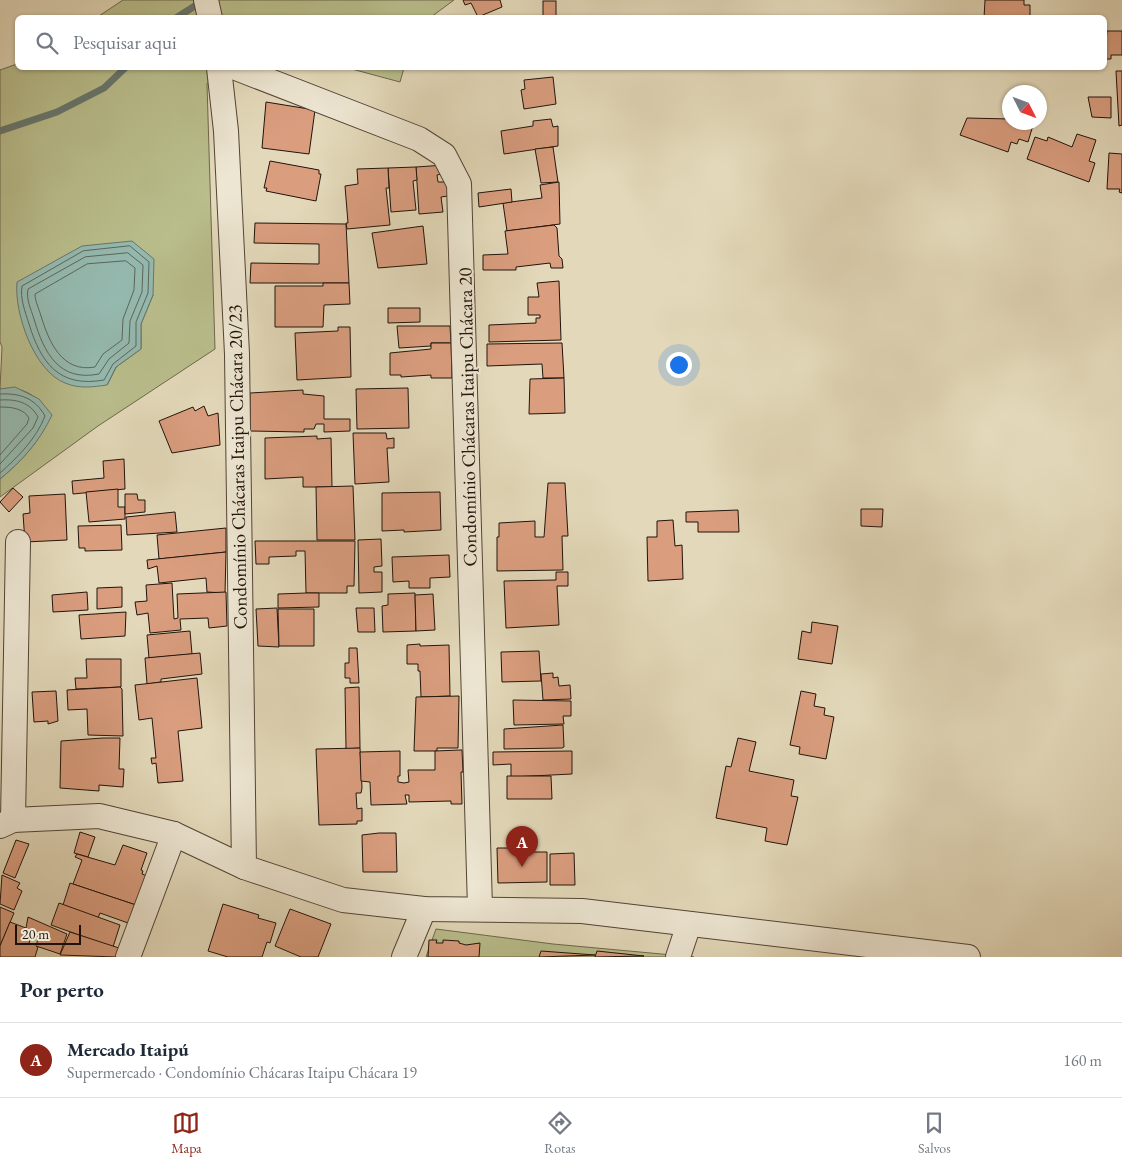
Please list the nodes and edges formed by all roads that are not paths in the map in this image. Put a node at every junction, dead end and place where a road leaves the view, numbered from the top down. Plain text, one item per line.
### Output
1 (220, 70) edge
2 (241, 70) edge
3 (18, 542) dead end
4 (7, 823) edge
5 (174, 834) junction
6 (244, 867) junction
7 (488, 908) junction
8 (424, 909) junction
9 (689, 924) junction
10 (128, 957) edge
11 (404, 957) edge
12 (678, 957) edge
13 (968, 957) edge

1 - 6 street, Condomínio Chácaras Itaipu Chácara 20/23
2 - 7 street, Condomínio Chácaras Itaipu Chácara 20
3 - 4 street
4 - 5 street
5 - 6 street
5 - 10 street
6 - 8 street
7 - 8 street
7 - 9 street
8 - 11 street
9 - 12 street
9 - 13 street

